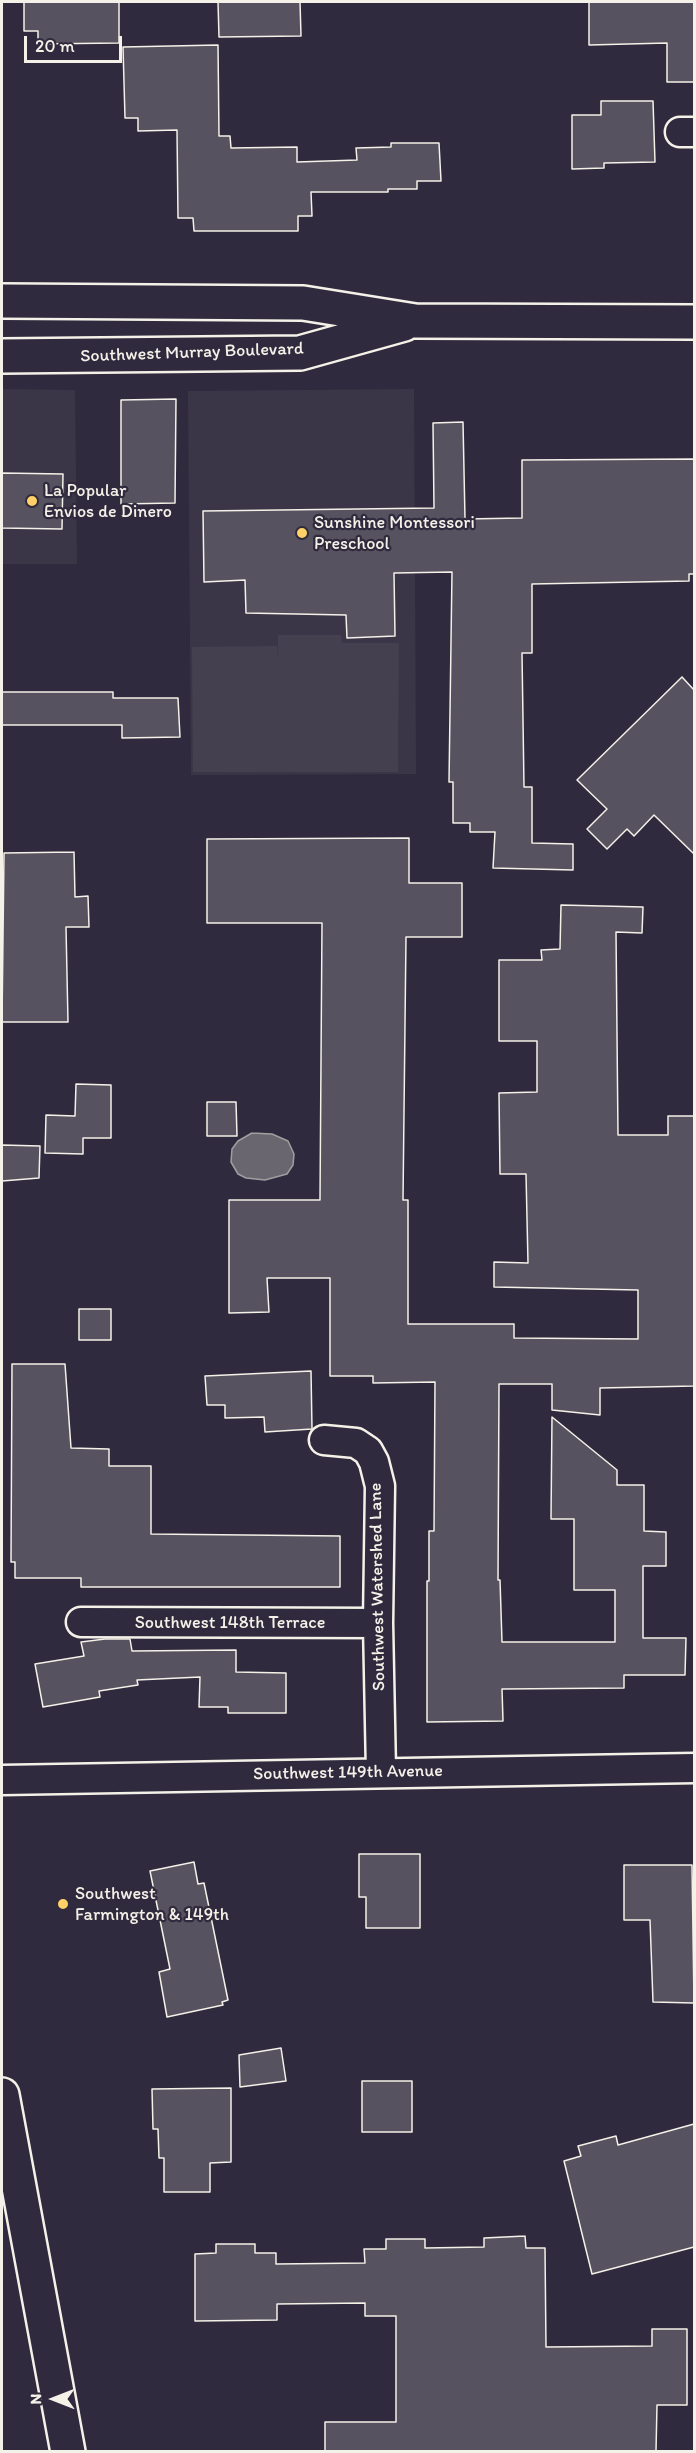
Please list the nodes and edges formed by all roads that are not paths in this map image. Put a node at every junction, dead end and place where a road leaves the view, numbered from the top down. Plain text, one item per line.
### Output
1 (2, 301) edge
2 (415, 321) junction
3 (694, 322) edge
4 (2, 356) edge
5 (324, 1440) dead end
6 (81, 1622) dead end
7 (378, 1623) junction
8 (694, 1768) edge
9 (381, 1772) junction
10 (2, 1780) edge
11 (2, 2096) edge
12 (68, 2451) edge

1 - 2 main road, Southwest Murray Boulevard
2 - 3 main road, Southwest Murray Boulevard
2 - 4 main road, Southwest Murray Boulevard
5 - 7 street, Southwest Watershed Lane
6 - 7 street, Southwest 148th Terrace
7 - 9 street, Southwest Watershed Lane
8 - 9 street, Southwest 149th Avenue
9 - 10 street, Southwest 149th Avenue
11 - 12 main road

